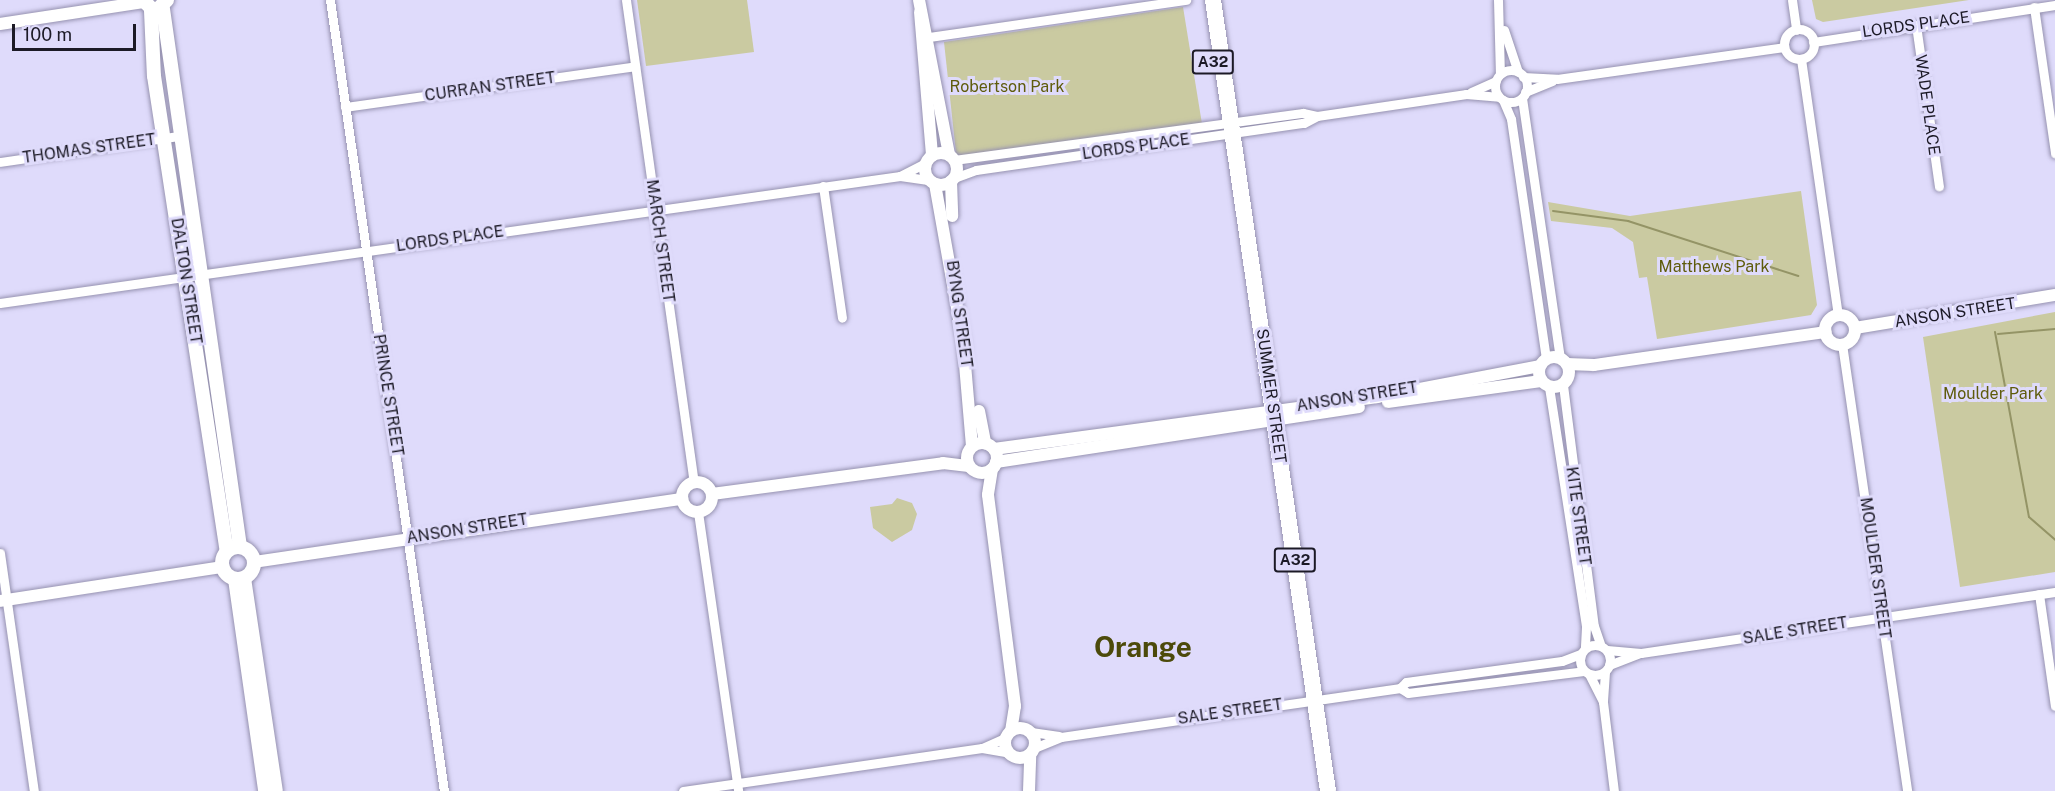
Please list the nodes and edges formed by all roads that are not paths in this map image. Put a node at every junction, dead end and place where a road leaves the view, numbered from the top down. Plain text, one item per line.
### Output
1 (330, 0) edge
2 (626, 0) edge
3 (1186, 0) edge
4 (1204, 0) edge
5 (1214, 0) edge
6 (1498, 0) edge
7 (1792, 0) edge
8 (153, 4) edge
9 (2055, 5) edge
10 (920, 6) edge
11 (2034, 8) junction
12 (1499, 11) junction
13 (0, 24) edge
14 (1916, 25) junction
15 (918, 28) junction
16 (1796, 30) junction
17 (929, 37) junction
18 (1813, 42) junction
19 (1784, 47) junction
20 (1800, 59) junction
21 (635, 66) junction
22 (1520, 74) junction
23 (1498, 78) junction
24 (1557, 79) junction
25 (1466, 94) junction
26 (1524, 95) junction
27 (1501, 98) junction
28 (345, 108) junction
29 (1227, 129) junction
30 (179, 136) junction
31 (163, 138) junction
32 (2055, 153) edge
33 (951, 157) junction
34 (929, 159) junction
35 (0, 162) edge
36 (900, 176) junction
37 (953, 180) junction
38 (932, 182) junction
39 (823, 186) junction
40 (1939, 186) dead end
41 (656, 210) junction
42 (366, 251) junction
43 (193, 276) junction
44 (2055, 295) edge
45 (0, 303) edge
46 (1838, 315) junction
47 (842, 318) dead end
48 (1855, 328) junction
49 (1826, 332) junction
50 (1842, 345) junction
51 (1563, 361) junction
52 (1543, 362) junction
53 (1594, 365) junction
54 (1566, 381) junction
55 (1545, 384) junction
56 (1269, 416) junction
57 (990, 446) junction
58 (970, 449) junction
59 (942, 463) junction
60 (994, 466) junction
61 (972, 469) junction
62 (694, 481) junction
63 (712, 494) junction
64 (988, 495) junction
65 (682, 499) junction
66 (698, 512) junction
67 (409, 538) junction
68 (234, 549) junction
69 (0, 553) edge
70 (254, 562) junction
71 (222, 567) junction
72 (240, 578) junction
73 (2055, 592) edge
74 (2039, 594) junction
75 (2, 597) edge
76 (1882, 618) junction
77 (1604, 648) junction
78 (1582, 651) junction
79 (1641, 653) junction
80 (1607, 669) junction
81 (1586, 672) junction
82 (1400, 688) junction
83 (1311, 701) junction
84 (1603, 702) junction
85 (1015, 706) junction
86 (2055, 706) edge
87 (1028, 730) junction
88 (1009, 734) junction
89 (1061, 737) junction
90 (982, 748) junction
91 (1032, 751) junction
92 (1013, 755) junction
93 (738, 787) edge
94 (1029, 788) edge
95 (34, 791) edge
96 (265, 791) edge
97 (276, 791) edge
98 (444, 791) edge
99 (683, 791) edge
100 (1318, 791) edge
101 (1328, 791) edge
102 (1614, 791) edge
103 (1907, 791) edge

1 - 28 street, PRINCE STREET
2 - 21 street, MARCH STREET
3 - 17 street
4 - 29 highway, SUMMER STREET / A32
5 - 29 highway, SUMMER STREET / A32
6 - 12 street
7 - 16 street
8 - 13 street
8 - 30 main road, DALTON STREET
8 - 31 main road, DALTON STREET
9 - 11 street, LORDS PLACE
10 - 15 street
10 - 17 street
11 - 14 street, LORDS PLACE
11 - 32 street
12 - 22 street
12 - 23 street
14 - 18 street, LORDS PLACE
14 - 40 street, WADE PLACE
15 - 17 street
15 - 34 street
16 - 18 street
16 - 19 street
17 - 33 street
18 - 20 street
19 - 20 street
19 - 24 street
20 - 46 street
21 - 28 street, CURRAN STREET
21 - 41 street, MARCH STREET
22 - 23 street, LORDS PLACE
22 - 24 street
22 - 26 street
23 - 25 street, LORDS PLACE
23 - 27 street
24 - 26 street
25 - 27 street, LORDS PLACE
25 - 29 street, LORDS PLACE
26 - 27 street, LORDS PLACE
26 - 51 street
27 - 52 street
28 - 42 street, PRINCE STREET
29 - 33 street, LORDS PLACE
29 - 37 street, LORDS PLACE
29 - 56 highway, SUMMER STREET / A32
30 - 31 street, THOMAS STREET
30 - 43 main road, DALTON STREET
31 - 35 street, THOMAS STREET
31 - 43 main road, DALTON STREET
33 - 34 street
33 - 37 street, BYNG STREET
34 - 36 street, LORDS PLACE
34 - 38 street, BYNG STREET
36 - 38 street, LORDS PLACE
36 - 39 street, LORDS PLACE
37 - 38 street
37 - 57 street, BYNG STREET
38 - 58 street, BYNG STREET
39 - 41 street, LORDS PLACE
39 - 47 street
41 - 42 street, LORDS PLACE
41 - 62 street, MARCH STREET
42 - 43 street, LORDS PLACE
42 - 67 street, PRINCE STREET
43 - 45 street, LORDS PLACE
43 - 68 main road, DALTON STREET
44 - 48 street, ANSON STREET
46 - 48 street
46 - 49 street
48 - 50 street
49 - 50 street
49 - 53 street
50 - 76 street, MOULDER STREET
51 - 52 street, ANSON STREET
51 - 53 street
51 - 54 street
52 - 55 street
52 - 56 street, ANSON STREET
53 - 54 street
54 - 55 street, ANSON STREET
54 - 77 street, KITE STREET
55 - 56 street, ANSON STREET
55 - 78 street, KITE STREET
56 - 57 street, ANSON STREET
56 - 60 street, ANSON STREET
56 - 83 highway, SUMMER STREET / A32
57 - 58 street, ANSON STREET
57 - 60 street, BYNG STREET
58 - 59 street
58 - 61 street, BYNG STREET
59 - 61 street
59 - 63 street
60 - 61 street, ANSON STREET
60 - 64 street
61 - 64 street
62 - 63 street
62 - 65 street
63 - 66 street
64 - 85 street
65 - 66 street
65 - 67 street, ANSON STREET
66 - 93 street
67 - 70 street, ANSON STREET
67 - 98 street, PRINCE STREET
68 - 70 main road
68 - 71 main road
69 - 75 street
70 - 72 main road
71 - 72 main road
71 - 75 street
72 - 96 main road
72 - 97 main road
73 - 74 street, SALE STREET
74 - 76 street, SALE STREET
74 - 86 street
75 - 95 street
76 - 79 street, SALE STREET
76 - 103 street, MOULDER STREET
77 - 78 street, SALE STREET
77 - 79 street, SALE STREET
77 - 80 street, KITE STREET
78 - 81 street, KITE STREET
78 - 82 street, SALE STREET
79 - 80 street, SALE STREET
80 - 81 street, SALE STREET
80 - 84 street
81 - 82 street, SALE STREET
81 - 84 street
82 - 83 street, SALE STREET
83 - 89 street, SALE STREET
83 - 100 highway, SUMMER STREET / A32
83 - 101 highway, SUMMER STREET / A32
84 - 102 street
85 - 87 street
85 - 88 street
87 - 88 street
87 - 89 street, SALE STREET
87 - 91 street
88 - 90 street
88 - 92 street
89 - 91 street, SALE STREET
90 - 92 street
90 - 93 street
91 - 92 street
91 - 94 street
92 - 94 street
93 - 99 street

